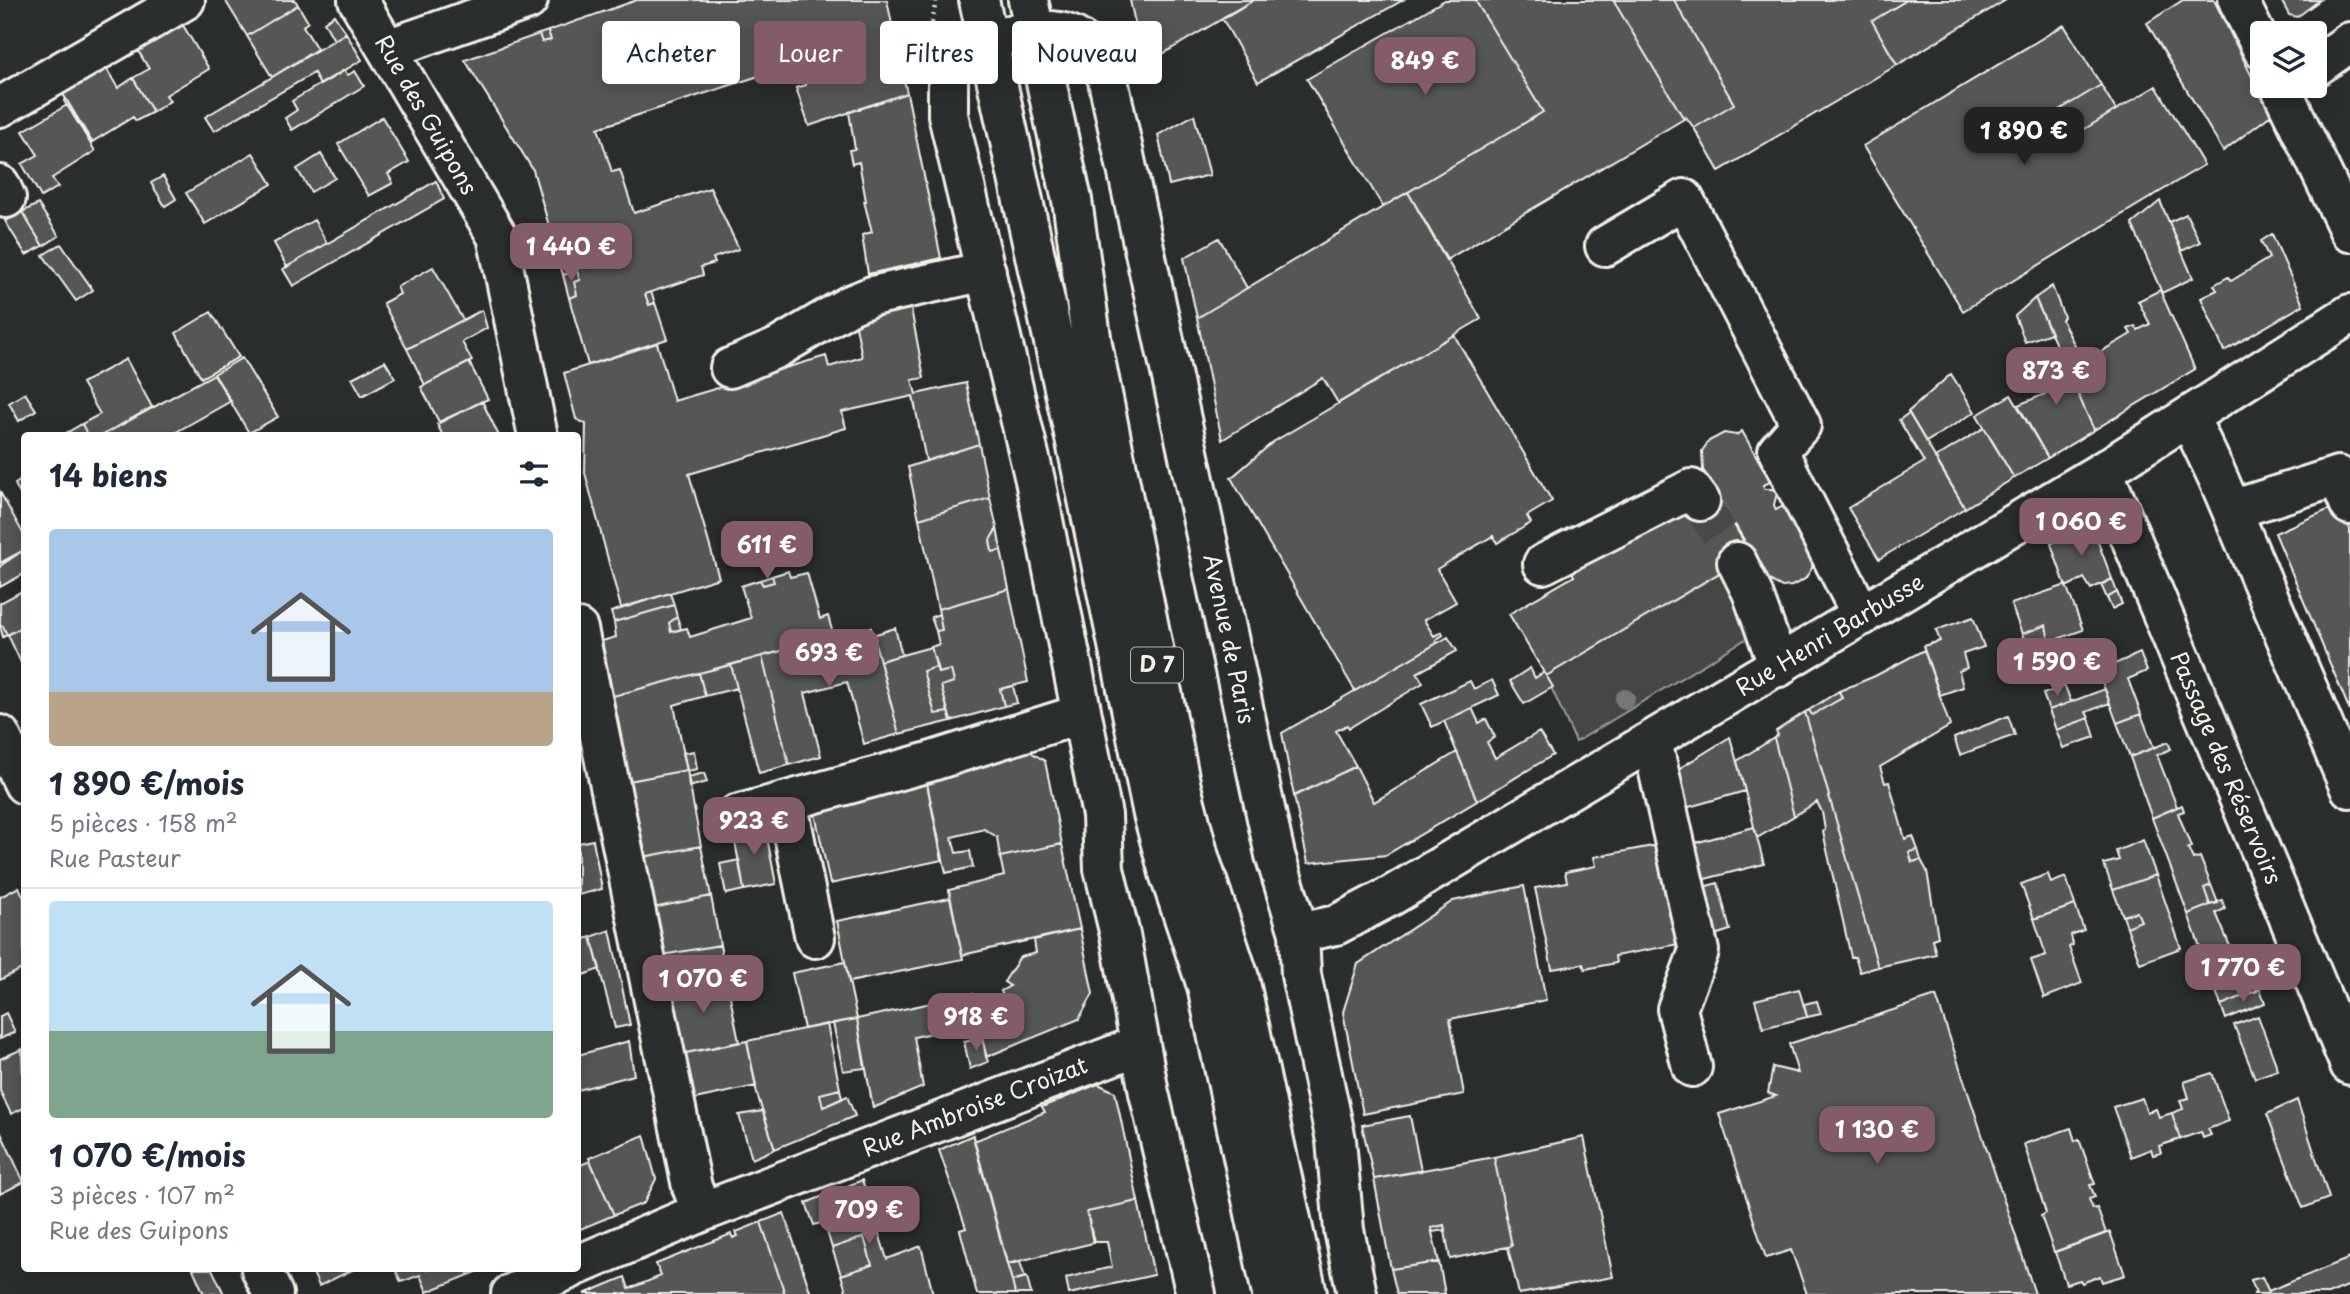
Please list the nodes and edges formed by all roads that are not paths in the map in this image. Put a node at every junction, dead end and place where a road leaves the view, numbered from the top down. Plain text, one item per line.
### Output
1 (185, 0) edge
2 (358, 0) edge
3 (528, 0) edge
4 (979, 0) edge
5 (2238, 0) edge
6 (1031, 15) edge
7 (984, 21) edge
8 (2250, 24) edge
9 (998, 34) edge
10 (2350, 42) edge
11 (387, 49) junction
12 (2327, 59) edge
13 (947, 84) edge
14 (997, 84) edge
15 (2290, 98) edge
16 (0, 107) edge
17 (2350, 232) edge
18 (1605, 246) dead end
19 (986, 271) junction
20 (2350, 314) edge
21 (730, 368) dead end
22 (2189, 417) junction
23 (537, 432) edge
24 (2103, 471) junction
25 (1700, 500) dead end
26 (2350, 505) edge
27 (2232, 510) junction
28 (1737, 562) tunnel mouth
29 (1543, 564) dead end
30 (1862, 616) junction
31 (581, 644) edge
32 (1779, 667) junction
33 (1081, 714) junction
34 (0, 735) edge
35 (1651, 741) junction
36 (21, 778) edge
37 (2350, 788) edge
38 (788, 801) junction
39 (736, 815) dead end
40 (1299, 933) junction
41 (816, 938) dead end
42 (1140, 1045) junction
43 (2350, 1065) edge
44 (1692, 1067) dead end
45 (702, 1212) junction
46 (581, 1264) edge
47 (262, 1272) edge
48 (563, 1272) edge
49 (272, 1294) edge
50 (511, 1294) edge
51 (1196, 1294) edge
52 (1272, 1294) edge
53 (1307, 1294) edge
54 (1357, 1294) edge

1 - 16 main road
2 - 11 main road, Rue des Guipons
3 - 11 main road
4 - 7 main road, D 7
5 - 8 main road
6 - 9 main road
6 - 40 main road, Avenue de Paris
6 - 53 main road, D 7
10 - 12 main road
11 - 23 main road, Rue des Guipons
13 - 19 main road
14 - 52 main road, D 7
15 - 17 main road
18 - 30 main road
19 - 21 main road
19 - 33 main road
20 - 22 main road, Rue Henri Barbusse
22 - 24 main road, Rue Henri Barbusse
22 - 27 main road
24 - 30 main road, Rue Henri Barbusse
24 - 43 main road, Passage des Réservoirs
25 - 29 main road
26 - 27 main road
27 - 37 main road
28 - 32 main road
30 - 32 main road, Rue Henri Barbusse
31 - 45 main road
32 - 35 main road, Rue Henri Barbusse
33 - 38 main road
33 - 42 main road
34 - 36 main road
35 - 40 main road, Rue Henri Barbusse
35 - 44 main road
38 - 39 main road
38 - 41 main road
40 - 54 main road, Avenue de Paris
42 - 45 main road, Rue Ambroise Croizat
42 - 51 main road
45 - 46 main road, Rue Ambroise Croizat
47 - 49 main road
48 - 50 main road

